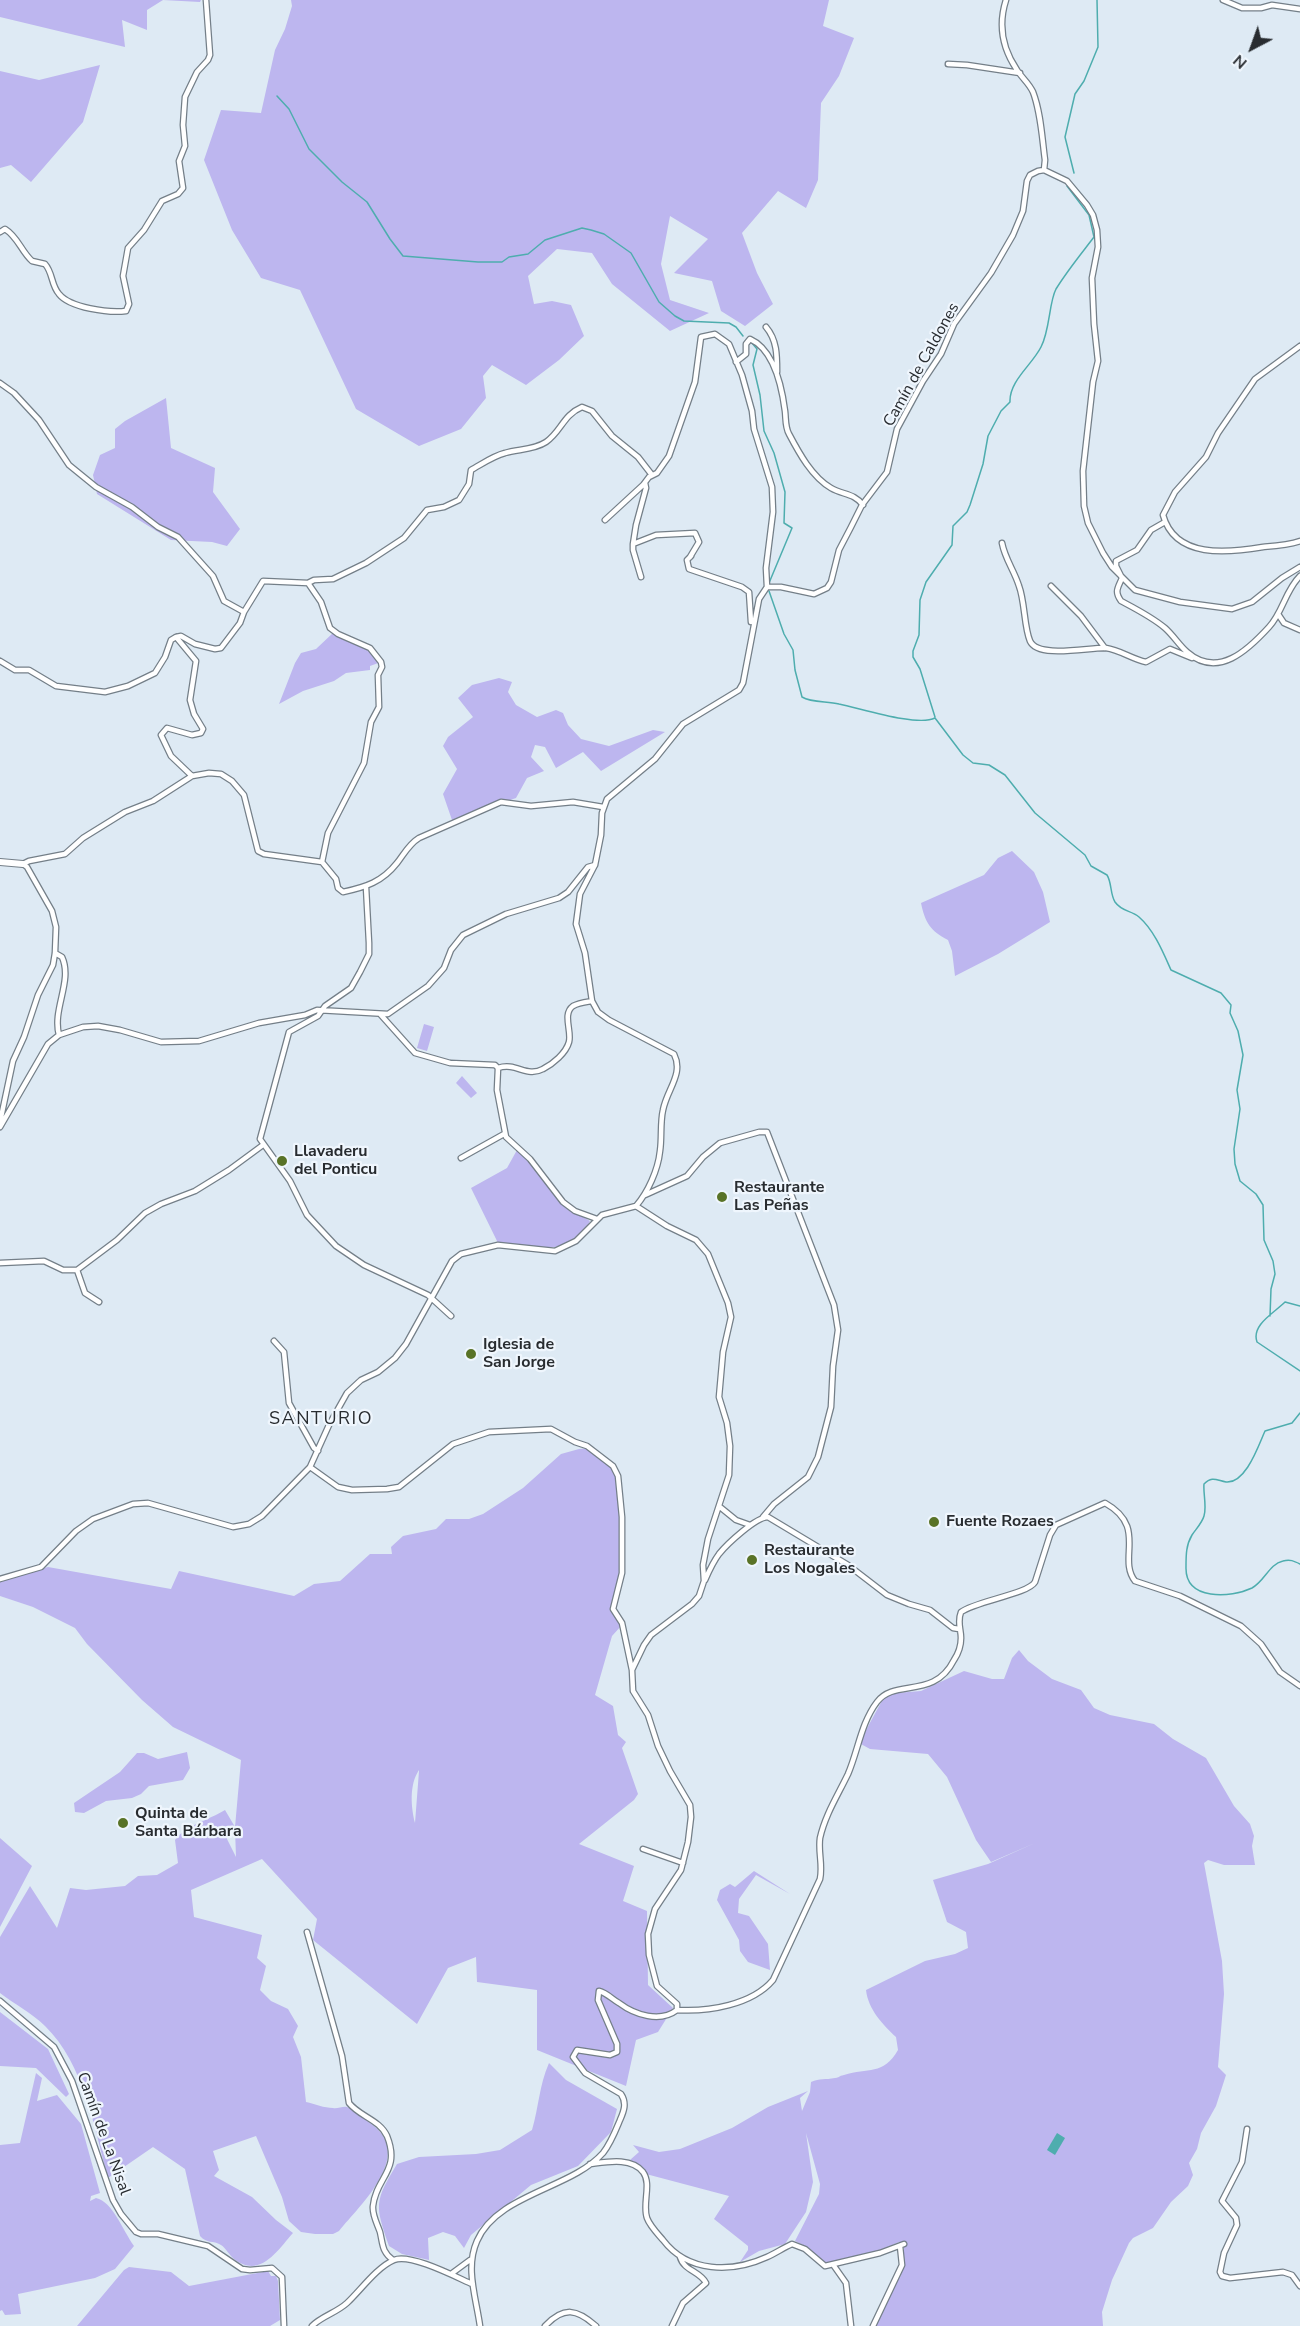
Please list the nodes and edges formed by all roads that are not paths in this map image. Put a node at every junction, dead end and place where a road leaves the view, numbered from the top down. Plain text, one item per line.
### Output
1 (206, 0) edge
2 (1006, 0) edge
3 (1223, 0) edge
4 (1300, 9) edge
5 (948, 64) dead end
6 (1020, 73) junction
7 (1044, 170) junction
8 (0, 232) edge
9 (766, 327) dead end
10 (1300, 346) edge
11 (736, 362) junction
12 (777, 375) junction
13 (0, 383) edge
14 (652, 475) junction
15 (645, 483) junction
16 (863, 505) junction
17 (605, 520) dead end
18 (1165, 522) junction
19 (1300, 541) edge
20 (1002, 543) dead end
21 (633, 544) junction
22 (1300, 567) edge
23 (1300, 576) edge
24 (641, 577) dead end
25 (1122, 578) junction
26 (308, 583) junction
27 (1051, 586) dead end
28 (767, 587) junction
29 (244, 612) junction
30 (1278, 614) junction
31 (1284, 623) junction
32 (1269, 627) junction
33 (752, 630) junction
34 (1300, 630) edge
35 (177, 637) junction
36 (1105, 648) junction
37 (0, 661) edge
38 (1203, 662) junction
39 (192, 776) junction
40 (603, 807) junction
41 (0, 862) edge
42 (322, 862) junction
43 (23, 864) junction
44 (595, 865) junction
45 (366, 887) junction
46 (55, 953) junction
47 (592, 1001) junction
48 (323, 1009) junction
49 (380, 1014) junction
50 (59, 1035) junction
51 (498, 1068) junction
52 (0, 1122) edge
53 (0, 1127) edge
54 (504, 1134) junction
55 (263, 1145) junction
56 (461, 1158) dead end
57 (645, 1195) junction
58 (636, 1206) junction
59 (597, 1219) junction
60 (0, 1263) edge
61 (77, 1270) junction
62 (431, 1298) junction
63 (99, 1302) dead end
64 (452, 1316) dead end
65 (274, 1341) dead end
66 (318, 1451) junction
67 (310, 1467) junction
68 (720, 1507) junction
69 (764, 1517) junction
70 (751, 1525) junction
71 (0, 1579) edge
72 (704, 1581) junction
73 (958, 1629) junction
74 (632, 1670) junction
75 (1300, 1686) edge
76 (643, 1849) dead end
77 (683, 1863) junction
78 (308, 1932) dead end
79 (0, 2001) edge
80 (677, 2010) junction
81 (1247, 2128) dead end
82 (590, 2164) junction
83 (680, 2257) junction
84 (393, 2260) junction
85 (470, 2260) junction
86 (834, 2266) junction
87 (451, 2274) junction
88 (472, 2284) junction
89 (1300, 2286) edge
90 (284, 2326) edge
91 (312, 2326) edge
92 (481, 2326) edge
93 (545, 2326) edge
94 (596, 2326) edge
95 (672, 2326) edge
96 (852, 2326) edge
97 (873, 2326) edge

1 - 8 street
2 - 6 street
3 - 4 street
5 - 6 street
6 - 7 street
7 - 16 street, Camín de Caldones
7 - 25 street
9 - 12 street
10 - 18 street
11 - 12 street
11 - 14 street
11 - 28 street
12 - 16 street
13 - 29 street
14 - 15 street
14 - 26 street
15 - 17 street
15 - 21 street
16 - 28 street, Camín de Caldones
18 - 19 street
18 - 25 street
20 - 36 street
21 - 24 street
21 - 33 street
22 - 25 street
23 - 30 street
25 - 38 street
26 - 29 street
26 - 42 street
27 - 36 street
28 - 33 street
29 - 35 street
30 - 31 street
30 - 32 street
31 - 32 street
31 - 34 street
32 - 38 street
33 - 40 street
35 - 37 street
35 - 39 street
36 - 38 street
39 - 42 street
39 - 43 street
40 - 44 street
40 - 45 street
41 - 43 street
42 - 45 street
43 - 46 street
44 - 47 street
44 - 49 street
45 - 48 street
46 - 50 street
46 - 52 street
47 - 51 street
47 - 57 street
48 - 49 street
48 - 50 street
48 - 55 street
49 - 51 street
50 - 53 street
51 - 54 street
54 - 56 street
54 - 59 street
55 - 61 street
55 - 62 street
57 - 58 street
57 - 69 street
58 - 59 street
58 - 68 street
59 - 62 street
60 - 61 street
61 - 63 street
62 - 64 street
62 - 66 street
65 - 66 street
66 - 67 street
67 - 71 street
67 - 74 street
68 - 70 street
68 - 72 street
69 - 70 street
69 - 73 street
70 - 72 street
72 - 74 street
73 - 75 street
73 - 80 street
74 - 77 street
76 - 77 street
77 - 80 street
78 - 84 street
79 - 90 street, Camín de La Nisal
80 - 82 street
81 - 89 street
82 - 83 street
82 - 85 street
83 - 86 street
83 - 95 street
84 - 87 street
84 - 91 street
85 - 87 street
85 - 88 street
86 - 96 street
86 - 97 street
87 - 88 street
88 - 92 street
93 - 94 street

